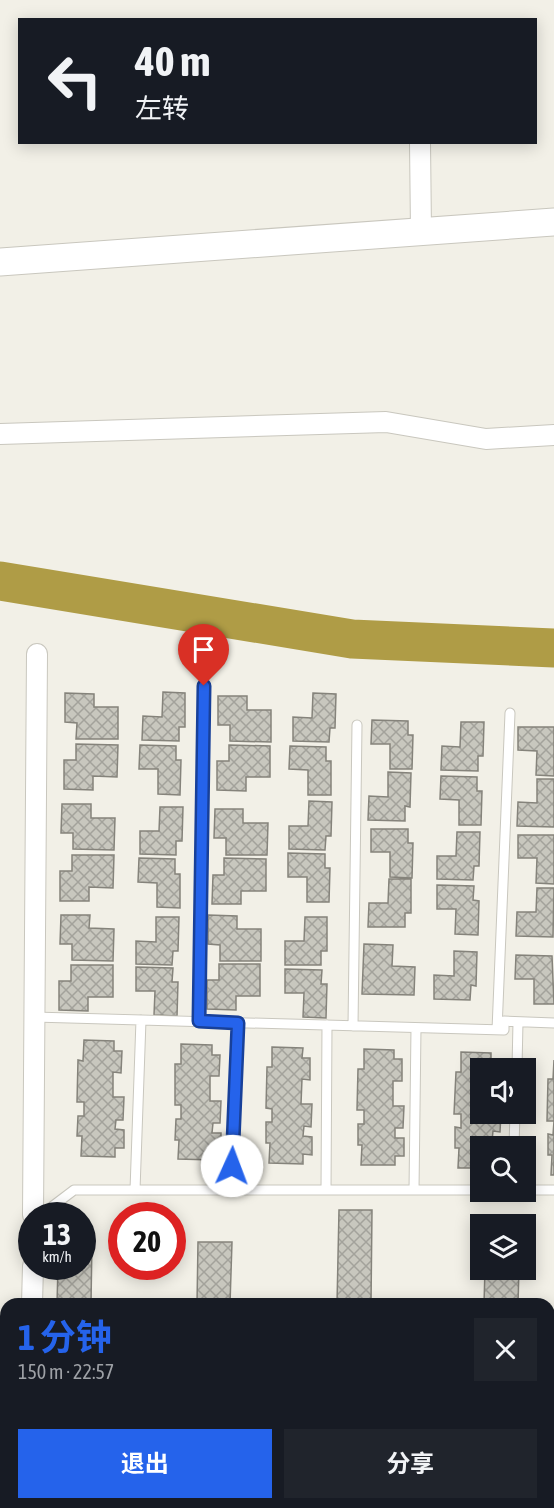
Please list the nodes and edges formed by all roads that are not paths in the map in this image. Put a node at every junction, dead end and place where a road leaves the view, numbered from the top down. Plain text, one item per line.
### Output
1 (420, 144) edge
2 (554, 222) edge
3 (500, 226) junction
4 (421, 232) junction
5 (554, 235) edge
6 (0, 262) edge
7 (0, 434) edge
8 (554, 435) edge
9 (37, 654) dead end
10 (204, 686) dead end
11 (510, 713) dead end
12 (357, 725) dead end
13 (34, 1017) junction
14 (141, 1020) junction
15 (199, 1021) junction
16 (518, 1022) junction
17 (238, 1023) junction
18 (554, 1023) edge
19 (327, 1025) junction
20 (353, 1026) junction
21 (416, 1028) junction
22 (497, 1030) junction
23 (517, 1058) edge
24 (135, 1190) junction
25 (231, 1190) junction
26 (326, 1190) junction
27 (414, 1190) junction
28 (470, 1190) edge
29 (536, 1190) edge
30 (554, 1190) edge
31 (33, 1202) edge
32 (58, 1202) edge
33 (33, 1280) edge
34 (32, 1298) edge

1 - 4 street
2 - 3 main road
3 - 4 main road
3 - 5 street
4 - 6 main road
7 - 8 street
9 - 13 street
10 - 15 lane
11 - 22 lane
12 - 20 lane
13 - 14 lane
13 - 31 street
14 - 15 lane
14 - 24 lane
15 - 17 lane
16 - 18 lane
16 - 22 lane
16 - 23 lane
17 - 19 lane
17 - 25 lane
19 - 20 lane
19 - 26 lane
20 - 21 lane
21 - 22 lane
21 - 27 lane
24 - 25 lane
24 - 32 lane
25 - 26 lane
26 - 27 lane
27 - 28 lane
29 - 30 lane
33 - 34 street

